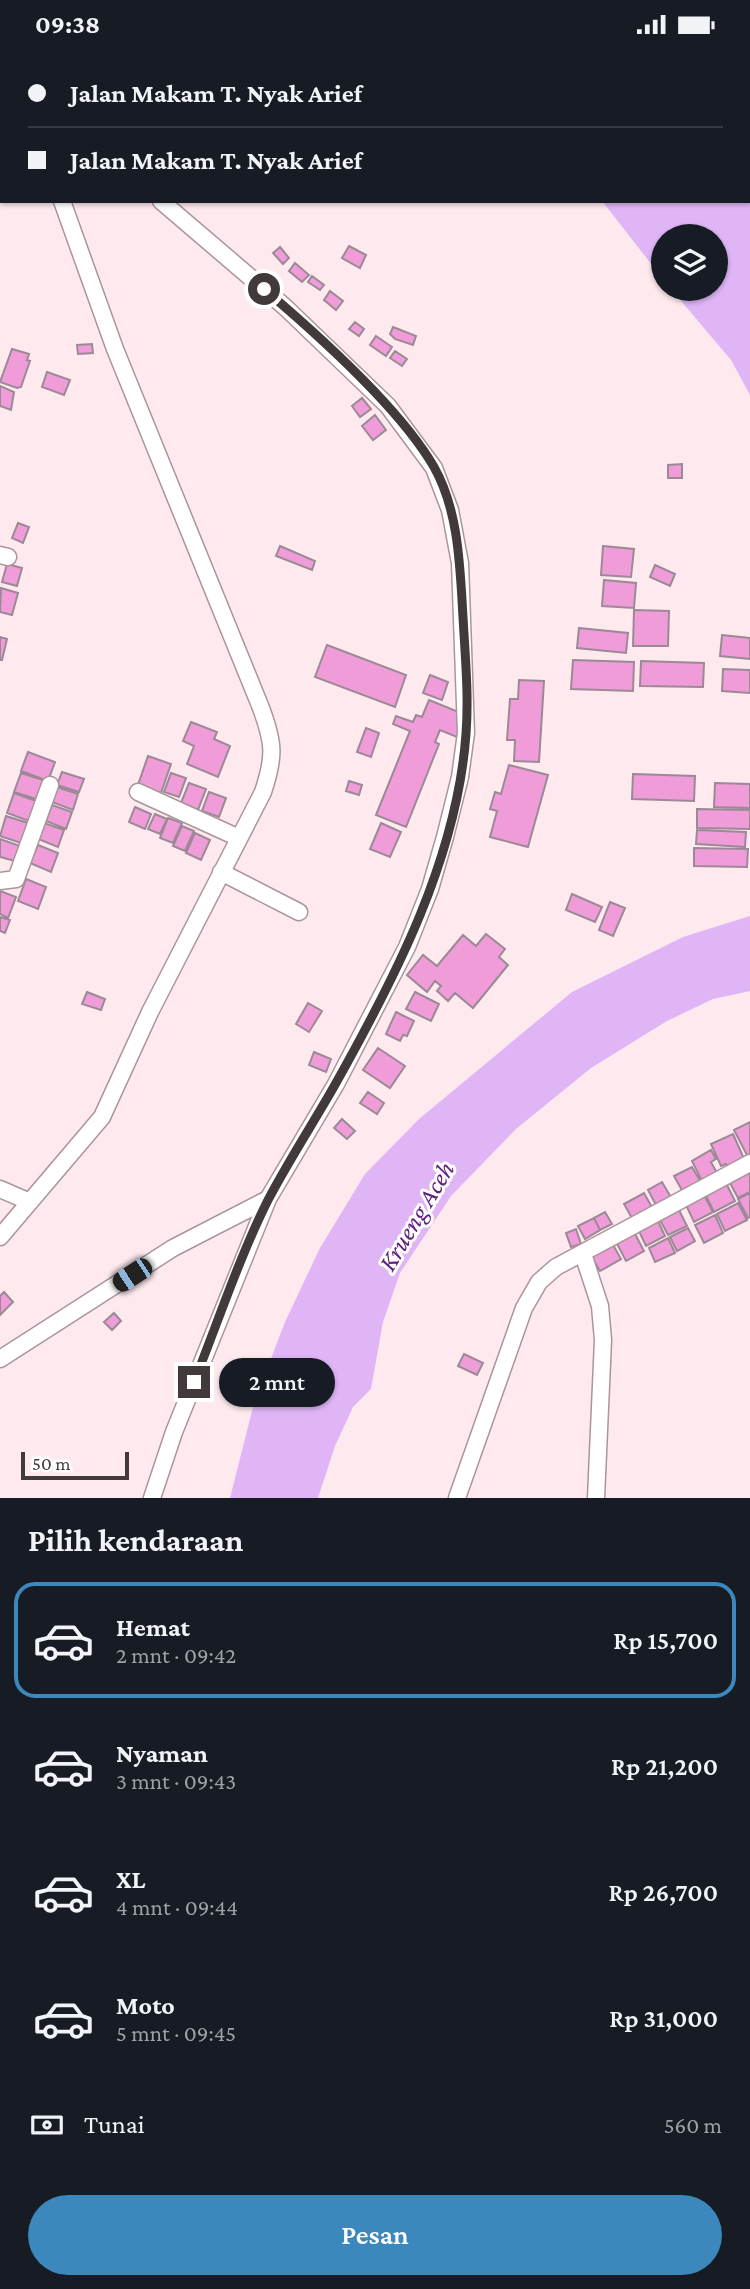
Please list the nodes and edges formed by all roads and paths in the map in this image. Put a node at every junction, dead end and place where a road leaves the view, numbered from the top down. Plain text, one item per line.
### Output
1 (63, 203) edge
2 (163, 203) edge
3 (50, 785) dead end
4 (138, 792) dead end
5 (239, 838) junction
6 (221, 872) junction
7 (0, 881) edge
8 (299, 912) dead end
9 (750, 1163) edge
10 (0, 1189) edge
11 (268, 1199) junction
12 (30, 1202) junction
13 (0, 1237) edge
14 (583, 1254) junction
15 (0, 1359) edge
16 (152, 1498) edge
17 (457, 1498) edge
18 (596, 1498) edge

1 - 5 street
2 - 11 street
3 - 7 street
4 - 5 street
5 - 6 street
6 - 8 street
6 - 12 street
9 - 14 street
10 - 12 street
11 - 15 street
11 - 16 street
12 - 13 street
14 - 17 street
14 - 18 street

